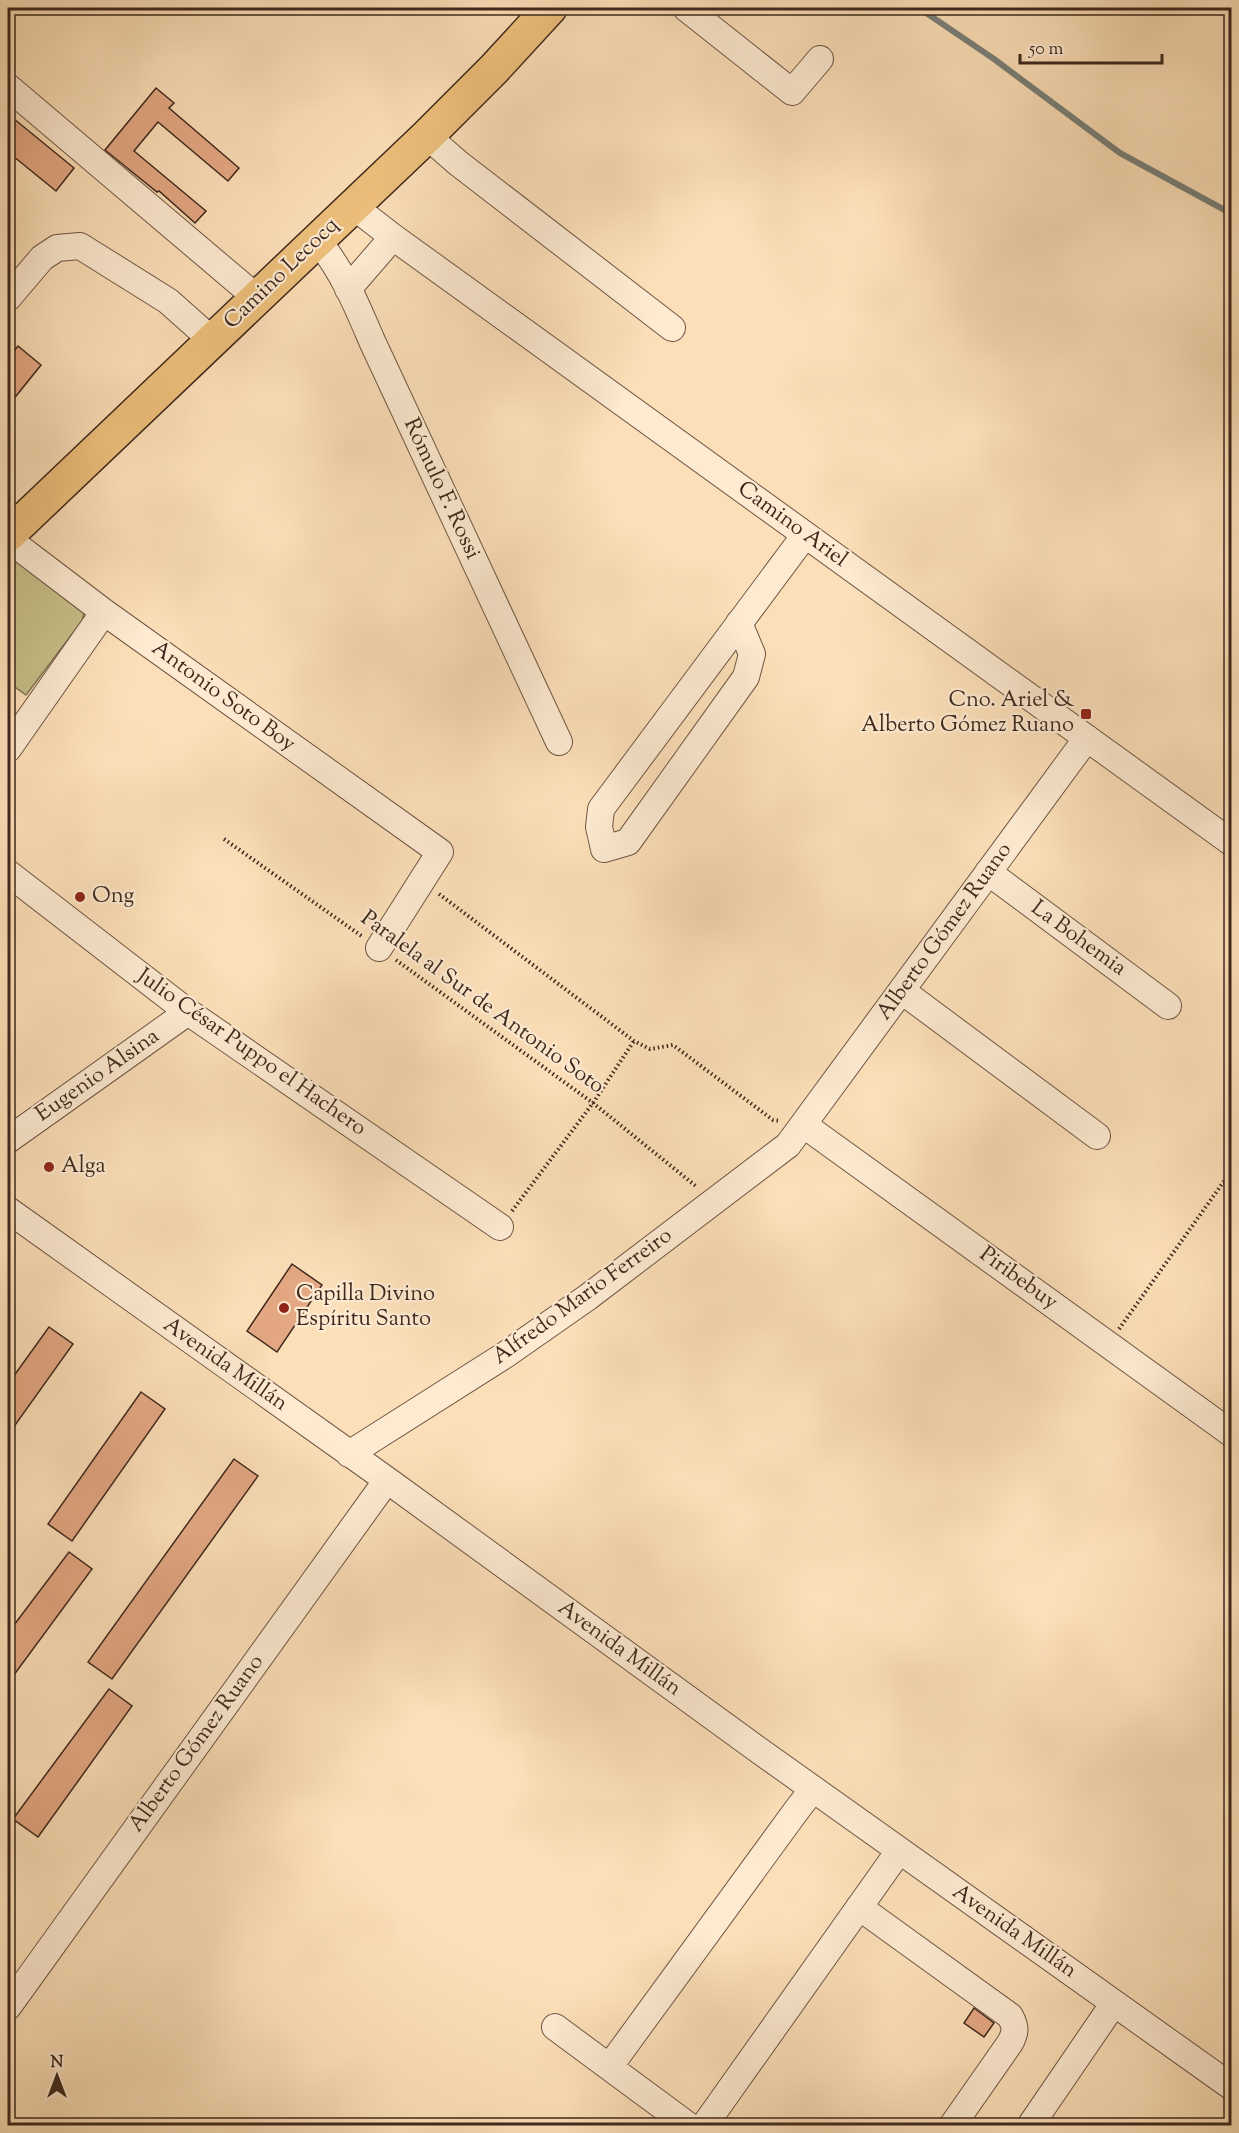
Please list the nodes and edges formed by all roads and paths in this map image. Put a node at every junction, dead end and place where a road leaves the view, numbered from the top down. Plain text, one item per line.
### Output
1 (550, 8) edge
2 (686, 8) edge
3 (820, 59) dead end
4 (8, 87) edge
5 (427, 136) junction
6 (353, 206) junction
7 (393, 237) junction
8 (317, 240) junction
9 (348, 289) junction
10 (8, 298) edge
11 (257, 298) junction
12 (672, 328) dead end
13 (213, 341) junction
14 (805, 535) junction
15 (8, 537) edge
16 (104, 612) junction
17 (739, 623) junction
18 (1087, 738) junction
19 (559, 742) dead end
20 (8, 749) edge
21 (224, 838) dead end
22 (1232, 843) edge
23 (988, 872) junction
24 (8, 873) edge
25 (422, 881) junction
26 (379, 948) junction
27 (902, 991) junction
28 (1168, 1006) dead end
29 (188, 1012) junction
30 (634, 1041) junction
31 (593, 1103) junction
32 (804, 1125) junction
33 (1097, 1136) dead end
34 (8, 1140) edge
35 (1232, 1170) edge
36 (1222, 1183) junction
37 (1232, 1183) edge
38 (714, 1201) junction
39 (8, 1210) edge
40 (500, 1227) joint
41 (1108, 1345) junction
42 (1232, 1434) edge
43 (349, 1454) junction
44 (387, 1480) junction
45 (813, 1789) junction
46 (899, 1851) junction
47 (859, 1907) junction
48 (1114, 2003) junction
49 (8, 2007) edge
50 (555, 2027) dead end
51 (609, 2066) junction
52 (1232, 2087) edge
53 (689, 2126) edge
54 (704, 2126) edge
55 (952, 2126) edge
56 (1030, 2126) edge

1 - 5 main road, Camino Lecocq
2 - 3 street
4 - 11 street
5 - 6 main road, Camino Lecocq
5 - 12 street
6 - 7 street, Camino Ariel
6 - 8 main road, Camino Lecocq
7 - 9 street
7 - 14 street, Camino Ariel
8 - 9 street, Rómulo F. Rossi
8 - 11 main road, Camino Lecocq
9 - 19 street, Rómulo F. Rossi
10 - 13 street
11 - 13 main road, Camino Lecocq
13 - 15 main road, Camino Lecocq
14 - 17 street
14 - 18 street, Camino Ariel
15 - 16 street, Antonio Soto Boy
16 - 20 street
16 - 25 street, Antonio Soto Boy
17 - 17 street
18 - 22 street, Camino Ariel
18 - 23 street, Alberto Gómez Ruano
21 - 26 path, Paralela al Sur de Antonio Soto
23 - 27 street, Alberto Gómez Ruano
23 - 28 street, La Bohemia
24 - 29 street, Julio César Puppo el Hachero
25 - 26 street
25 - 30 path
26 - 31 path, Paralela al Sur de Antonio Soto
27 - 32 street, Alberto Gómez Ruano
27 - 33 street
29 - 34 street, Eugenio Alsina
29 - 40 street, Julio César Puppo el Hachero
30 - 31 path
30 - 32 path
31 - 38 path, Paralela al Sur de Antonio Soto
31 - 40 path
32 - 38 street, Alfredo Mario Ferreiro
32 - 41 street, Piribebuy
35 - 36 path
36 - 37 path
36 - 41 path
38 - 43 street, Alfredo Mario Ferreiro
39 - 43 street, Avenida Millán
41 - 42 street, Piribebuy
43 - 44 street, Avenida Millán
44 - 45 street, Avenida Millán
44 - 49 street, Alberto Gómez Ruano
45 - 46 street, Avenida Millán
45 - 51 street
46 - 47 street
46 - 48 street, Avenida Millán
47 - 54 street
47 - 55 street
48 - 52 street, Avenida Millán
48 - 56 street
50 - 51 street
51 - 53 street

